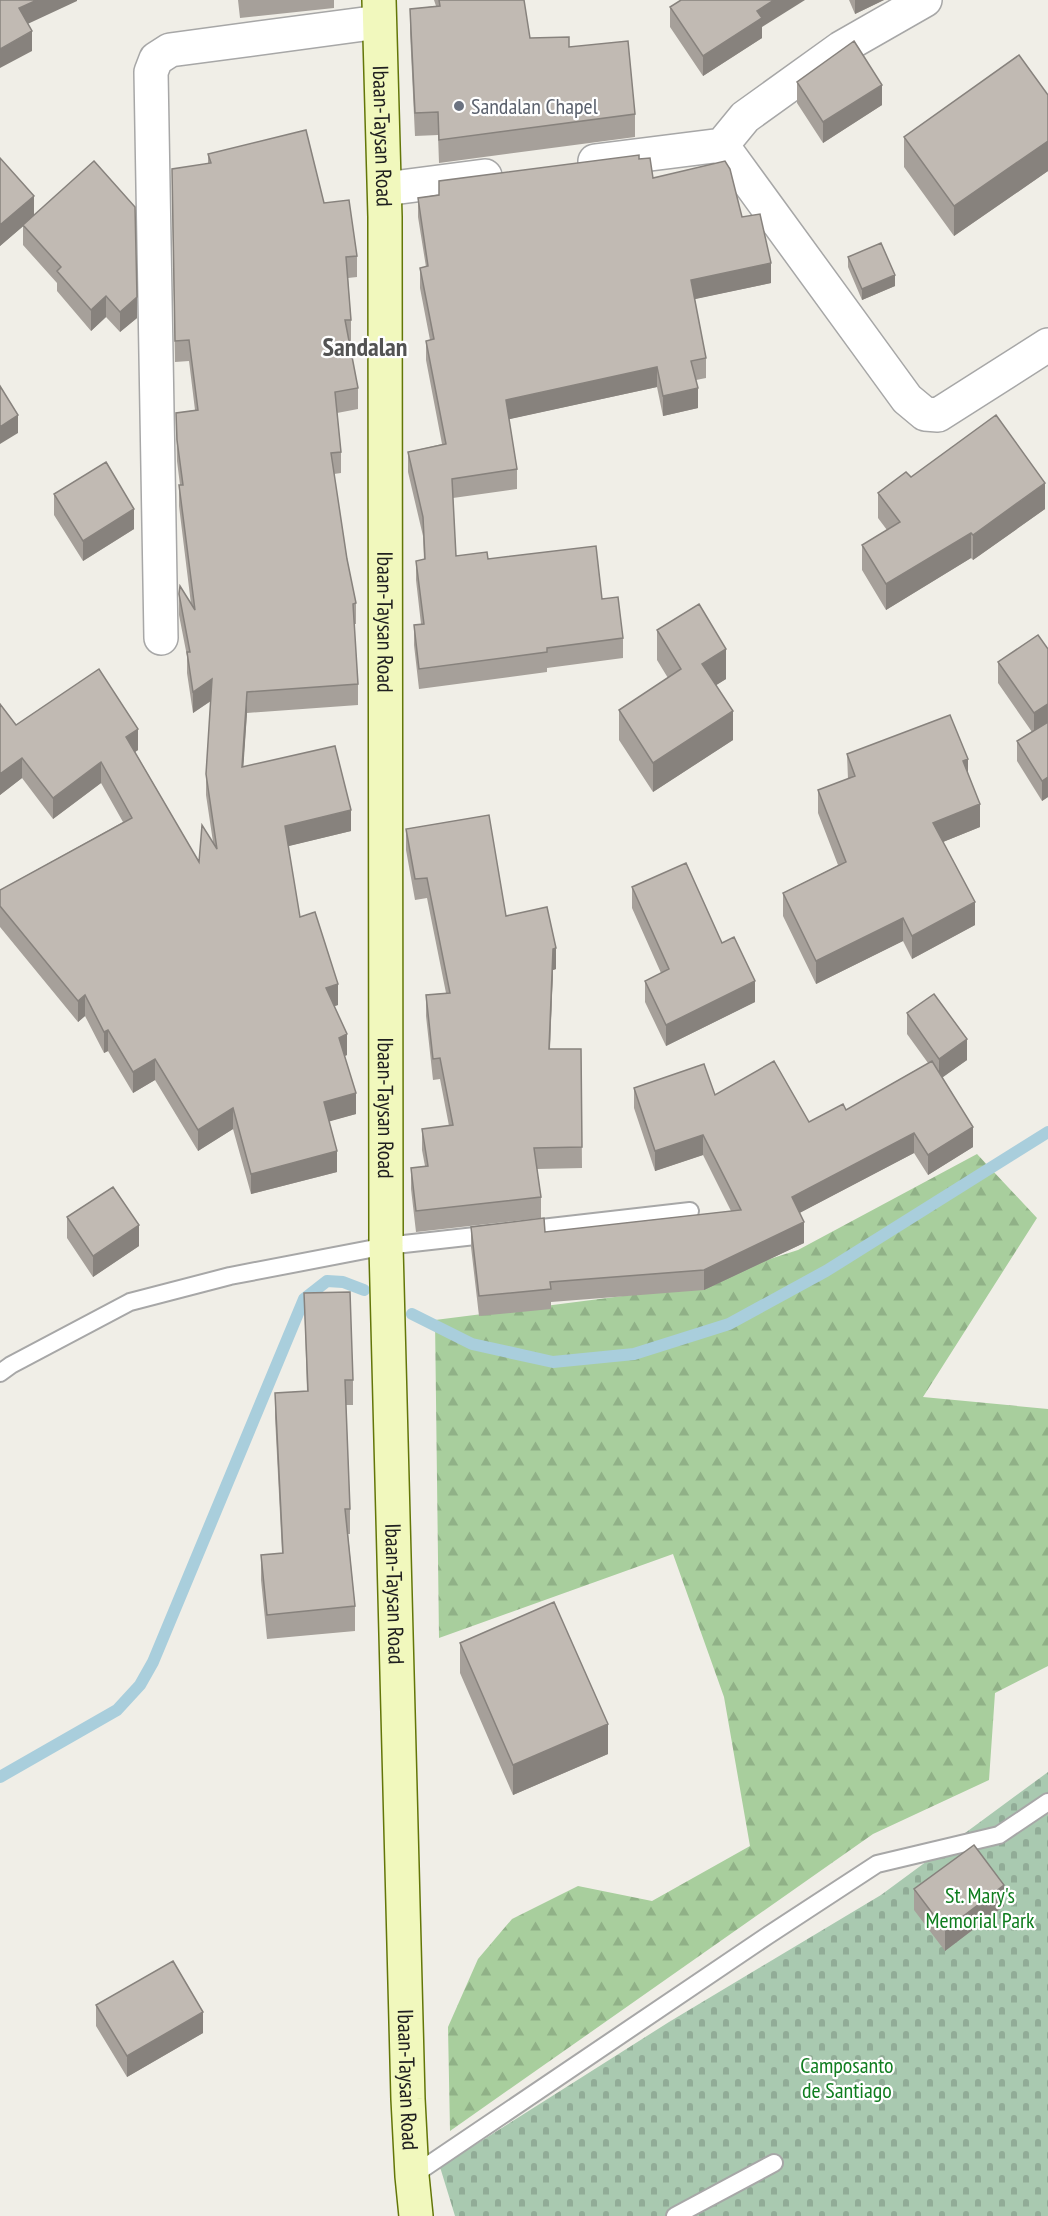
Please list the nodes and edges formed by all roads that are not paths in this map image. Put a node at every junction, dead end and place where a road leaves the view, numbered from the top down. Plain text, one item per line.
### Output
1 (925, 0) edge
2 (379, 11) edge
3 (722, 145) junction
4 (571, 164) edge
5 (513, 172) edge
6 (385, 189) junction
7 (1048, 345) edge
8 (161, 638) dead end
9 (690, 1211) dead end
10 (386, 1245) junction
11 (0, 1373) edge
12 (1048, 1802) edge
13 (774, 2163) dead end
14 (412, 2176) junction
15 (416, 2216) edge
16 (675, 2216) edge

1 - 3 street
2 - 6 main road, Ibaan-Taysan Road
2 - 8 street
3 - 4 street
3 - 7 street
5 - 6 street
6 - 10 main road, Ibaan-Taysan Road
9 - 10 lane
10 - 11 lane
10 - 14 main road, Ibaan-Taysan Road
12 - 14 lane
13 - 16 lane
14 - 15 main road, Ibaan-Taysan Road

